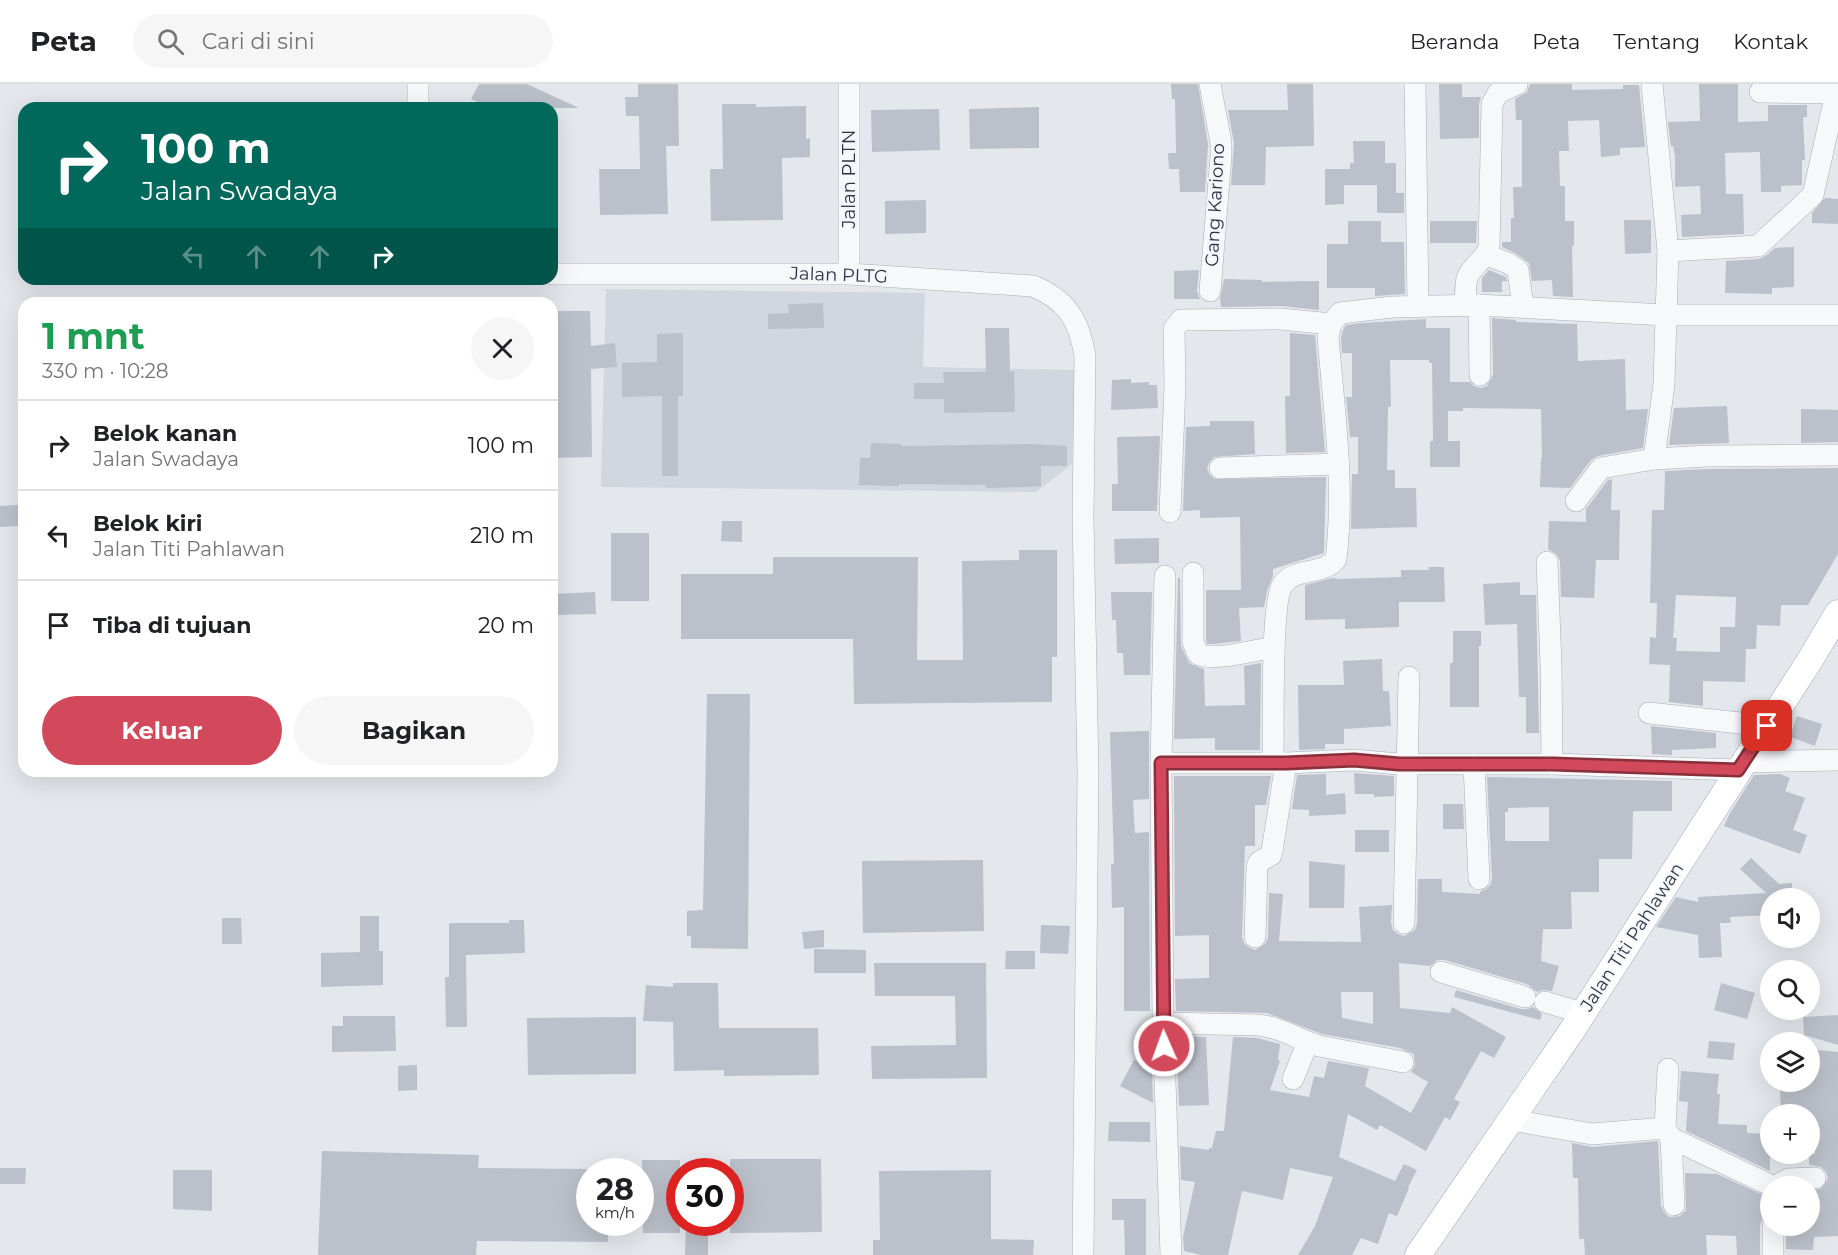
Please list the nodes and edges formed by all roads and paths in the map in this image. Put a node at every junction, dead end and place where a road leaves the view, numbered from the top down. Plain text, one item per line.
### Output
1 (418, 84) edge
2 (849, 84) edge
3 (1210, 84) edge
4 (1415, 84) edge
5 (1517, 84) edge
6 (1652, 84) edge
7 (1836, 88) edge
8 (1760, 92) dead end
9 (418, 102) edge
10 (1668, 251) junction
11 (1486, 255) junction
12 (558, 274) edge
13 (849, 274) junction
14 (1210, 291) dead end
15 (1472, 305) junction
16 (1418, 306) junction
17 (1523, 307) junction
18 (1666, 315) junction
19 (1838, 315) edge
20 (1331, 324) junction
21 (1480, 375) dead end
22 (1838, 455) edge
23 (1654, 459) junction
24 (1338, 464) junction
25 (1220, 468) dead end
26 (1576, 501) dead end
27 (1170, 512) dead end
28 (1547, 562) dead end
29 (1193, 573) dead end
30 (1165, 576) dead end
31 (1838, 613) edge
32 (1274, 647) junction
33 (1409, 677) dead end
34 (1649, 713) dead end
35 (1767, 726) junction
36 (1838, 760) edge
37 (1161, 763) junction
38 (1280, 763) junction
39 (1409, 764) junction
40 (1474, 764) junction
41 (1552, 764) junction
42 (1741, 766) junction
43 (1479, 879) dead end
44 (1404, 923) dead end
45 (1255, 937) dead end
46 (1441, 972) dead end
47 (1583, 1013) junction
48 (1163, 1023) junction
49 (1308, 1042) junction
50 (1403, 1062) dead end
51 (1668, 1069) dead end
52 (1293, 1079) dead end
53 (1511, 1120) junction
54 (1668, 1133) junction
55 (1760, 1179) edge
56 (1674, 1205) dead end
57 (1773, 1236) edge
58 (1083, 1255) edge
59 (1171, 1255) edge
60 (1418, 1255) edge
61 (1773, 1255) edge

1 - 9 street
2 - 13 street, Jalan PLTN
3 - 14 street, Gang Kariono
4 - 16 street
5 - 11 street
6 - 10 street
7 - 8 street
7 - 10 street
10 - 18 street
11 - 15 street
11 - 17 street
12 - 13 street, Jalan PLTG
13 - 58 street, Jalan PLTG
15 - 16 street
15 - 17 street
15 - 21 street
16 - 20 street
17 - 18 street
18 - 19 street
18 - 23 street
20 - 24 street
20 - 27 street
22 - 23 street
23 - 26 street
24 - 25 street
24 - 32 street
28 - 41 street
29 - 32 street
30 - 37 street
31 - 35 main road, Jalan Titi Pahlawan
32 - 38 street
33 - 39 street
34 - 35 street
35 - 42 main road, Jalan Titi Pahlawan
36 - 42 street
37 - 38 street
37 - 48 street
38 - 39 street
38 - 45 street
39 - 40 street
39 - 44 street
40 - 41 street
40 - 43 street
41 - 42 street
42 - 47 main road, Jalan Titi Pahlawan
46 - 47 street
47 - 53 main road, Jalan Titi Pahlawan
48 - 49 street
48 - 59 street
49 - 50 street
49 - 52 street
51 - 54 street
53 - 54 street
53 - 60 main road, Jalan Titi Pahlawan
54 - 55 street
54 - 56 street
57 - 61 street

